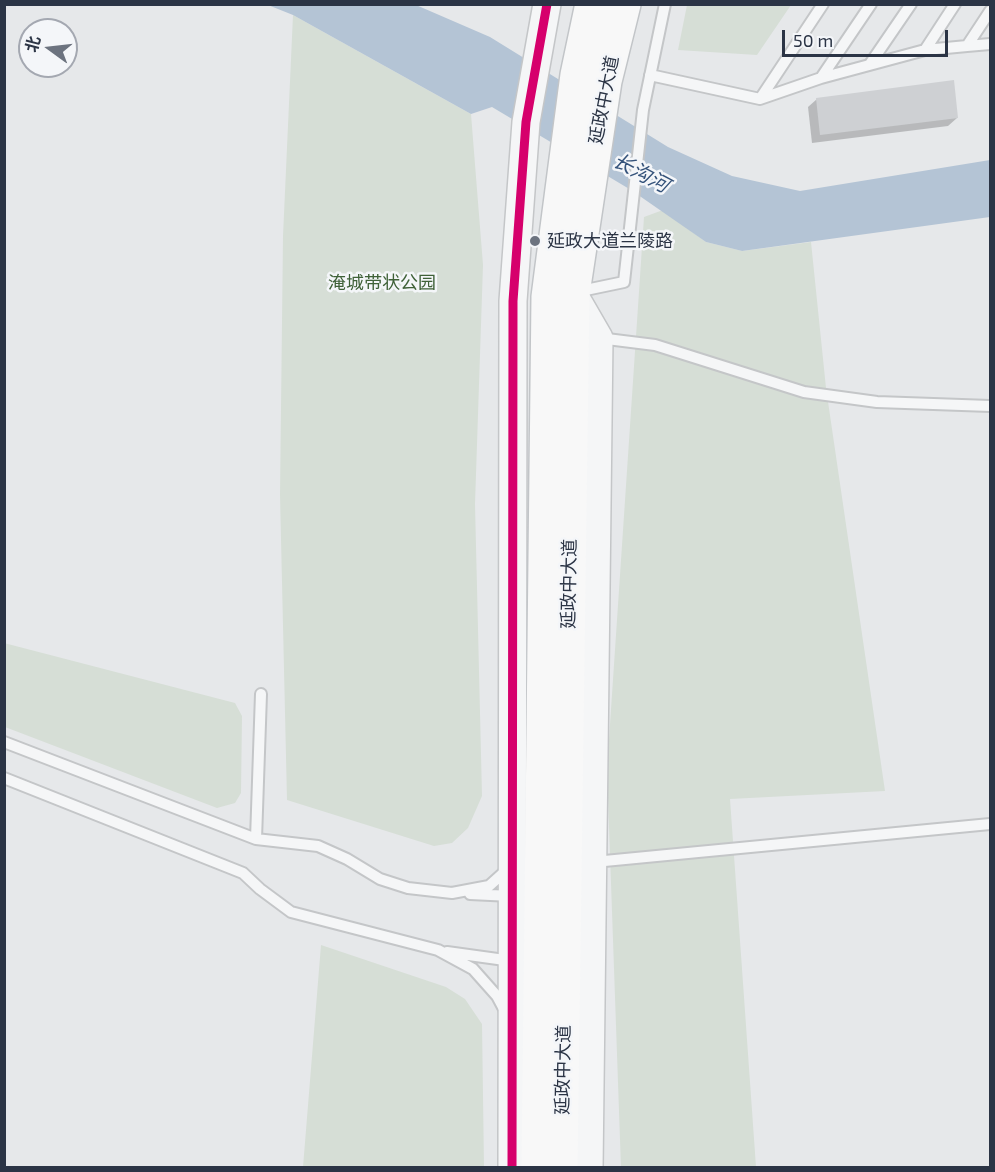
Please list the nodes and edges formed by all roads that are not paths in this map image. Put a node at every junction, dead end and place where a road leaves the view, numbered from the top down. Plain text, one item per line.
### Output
1 (547, 4) edge
2 (592, 4) edge
3 (624, 4) edge
4 (665, 4) edge
5 (823, 4) edge
6 (871, 4) edge
7 (911, 4) edge
8 (955, 4) edge
9 (990, 11) edge
10 (990, 45) edge
11 (967, 46) junction
12 (925, 50) junction
13 (870, 64) junction
14 (650, 75) junction
15 (591, 78) junction
16 (821, 78) junction
17 (760, 99) junction
18 (539, 298) junction
19 (599, 338) junction
20 (990, 406) edge
21 (261, 694) dead end
22 (4, 742) edge
23 (4, 778) edge
24 (990, 824) edge
25 (256, 839) junction
26 (593, 862) junction
27 (514, 864) junction
28 (452, 893) junction
29 (553, 898) junction
30 (438, 950) junction
31 (552, 967) junction
32 (513, 1026) junction
33 (512, 1167) edge
34 (538, 1167) edge
35 (561, 1167) edge
36 (589, 1167) edge

1 - 18 street
2 - 15 main road, 延政中大道
3 - 15 main road, 延政中大道
4 - 14 lane
5 - 17 lane
6 - 16 lane
7 - 13 lane
8 - 12 lane
9 - 11 lane
10 - 11 lane
11 - 12 lane
12 - 13 lane
13 - 16 lane
14 - 17 lane
14 - 18 lane
15 - 18 main road, 延政中大道
16 - 17 lane
18 - 19 street
18 - 27 street
18 - 29 main road, 延政中大道
19 - 20 lane
19 - 26 street
21 - 25 lane
22 - 25 lane
23 - 30 lane
24 - 26 lane
25 - 28 lane
26 - 29 street
27 - 28 lane
27 - 29 street
28 - 29 lane
29 - 31 main road, 延政中大道
29 - 31 street
30 - 31 lane
30 - 32 lane
31 - 32 street
31 - 34 main road, 延政中大道
31 - 35 main road, 延政中大道
31 - 36 street
32 - 33 street

